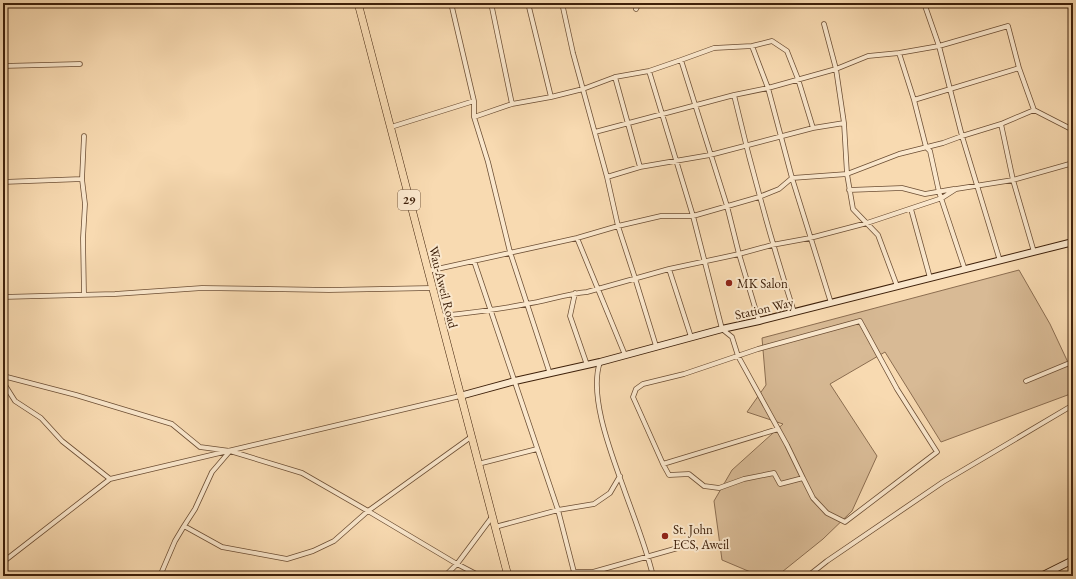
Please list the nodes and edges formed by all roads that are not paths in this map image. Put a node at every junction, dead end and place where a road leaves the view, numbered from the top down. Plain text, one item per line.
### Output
1 (358, 3) edge
2 (451, 3) edge
3 (492, 3) edge
4 (528, 3) edge
5 (562, 3) edge
6 (639, 3) edge
7 (924, 3) edge
8 (636, 9) dead end
9 (824, 24) dead end
10 (752, 46) junction
11 (939, 46) junction
12 (899, 53) junction
13 (681, 60) junction
14 (80, 64) dead end
15 (3, 66) edge
16 (1019, 68) junction
17 (836, 69) junction
18 (649, 71) junction
19 (615, 77) junction
20 (798, 79) junction
21 (583, 88) junction
22 (768, 88) junction
23 (949, 90) junction
24 (734, 95) junction
25 (551, 97) junction
26 (914, 100) junction
27 (474, 101) junction
28 (512, 104) junction
29 (696, 105) junction
30 (1034, 110) junction
31 (663, 114) junction
32 (474, 118) junction
33 (629, 123) junction
34 (844, 123) junction
35 (1001, 124) junction
36 (390, 127) junction
37 (813, 128) junction
38 (1073, 130) edge
39 (595, 132) junction
40 (84, 136) dead end
41 (962, 136) junction
42 (781, 137) junction
43 (746, 146) junction
44 (926, 147) junction
45 (710, 155) junction
46 (677, 161) junction
47 (1073, 163) edge
48 (640, 167) junction
49 (847, 174) junction
50 (607, 177) junction
51 (792, 178) junction
52 (82, 179) junction
53 (1013, 180) junction
54 (3, 182) edge
55 (977, 187) junction
56 (956, 189) junction
57 (849, 190) junction
58 (939, 192) junction
59 (759, 196) junction
60 (942, 198) junction
61 (727, 206) junction
62 (911, 209) junction
63 (693, 216) junction
64 (867, 223) junction
65 (618, 226) junction
66 (577, 238) junction
67 (810, 238) junction
68 (1073, 242) edge
69 (772, 245) junction
70 (510, 252) junction
71 (1034, 252) junction
72 (739, 254) junction
73 (474, 261) junction
74 (1000, 261) junction
75 (704, 262) junction
76 (669, 269) junction
77 (965, 270) junction
78 (428, 272) junction
79 (635, 278) junction
80 (930, 278) junction
81 (897, 286) junction
82 (432, 288) junction
83 (598, 289) junction
84 (575, 293) junction
85 (84, 295) junction
86 (3, 297) edge
87 (831, 303) junction
88 (528, 304) junction
89 (491, 310) junction
90 (794, 312) junction
91 (439, 316) junction
92 (759, 321) junction
93 (722, 329) junction
94 (691, 338) junction
95 (656, 346) junction
96 (625, 355) junction
97 (738, 356) junction
98 (600, 362) junction
99 (1073, 364) edge
100 (587, 366) junction
101 (550, 374) junction
102 (3, 376) edge
103 (515, 381) junction
104 (1026, 381) dead end
105 (3, 382) edge
106 (460, 396) junction
107 (1073, 405) edge
108 (778, 429) junction
109 (471, 437) junction
110 (537, 449) junction
111 (230, 450) junction
112 (478, 464) junction
113 (663, 464) junction
114 (620, 476) junction
115 (803, 478) junction
116 (110, 479) junction
117 (558, 510) junction
118 (368, 511) junction
119 (492, 517) junction
120 (184, 526) junction
121 (495, 527) junction
122 (692, 544) dead end
123 (648, 555) junction
124 (1073, 560) edge
125 (3, 562) edge
126 (457, 564) junction
127 (574, 574) edge
128 (160, 576) edge
129 (445, 576) edge
130 (480, 576) edge
131 (508, 576) edge
132 (562, 576) edge
133 (653, 576) edge
134 (808, 576) edge
135 (1041, 576) edge

1 - 36 main road, Wau-Aweil Road / 29
2 - 27 street
3 - 28 street
4 - 25 street
5 - 21 street
6 - 8 street
7 - 11 street
9 - 17 street
10 - 13 street
10 - 20 street
10 - 22 street
11 - 12 street
11 - 16 street
11 - 23 street
12 - 17 street
12 - 26 street
13 - 18 street
13 - 29 street
14 - 15 street
16 - 23 street
16 - 30 street
17 - 20 street
17 - 34 street
18 - 19 street
18 - 31 street
19 - 21 street
19 - 33 street
20 - 22 street
20 - 37 street
21 - 25 street
21 - 39 street
22 - 24 street
22 - 42 street
23 - 26 street
23 - 41 street
24 - 29 street
24 - 43 street
25 - 28 street
26 - 44 street
27 - 32 street
27 - 36 street
28 - 32 street
29 - 31 street
29 - 45 street
30 - 35 street
30 - 38 street
31 - 33 street
31 - 46 street
32 - 70 street
33 - 39 street
33 - 48 street
34 - 37 street
34 - 49 street
35 - 41 street
35 - 53 street
36 - 78 main road, Wau-Aweil Road / 29
37 - 42 street
39 - 50 street
40 - 52 street
41 - 44 street
41 - 55 street
42 - 43 street
42 - 51 street
43 - 45 street
43 - 59 street
44 - 49 street
44 - 58 street
45 - 46 street
45 - 61 street
46 - 48 street
46 - 63 street
47 - 53 street
48 - 50 street
49 - 51 street
49 - 57 street
50 - 65 street
51 - 59 street
51 - 67 street
52 - 54 street
52 - 85 street
53 - 55 street
53 - 71 street
55 - 56 street
55 - 74 street
56 - 58 street
56 - 60 street
57 - 58 street
57 - 64 street
58 - 60 street
59 - 61 street
59 - 69 street
60 - 62 street
60 - 77 street
61 - 63 street
61 - 72 street
62 - 64 street
62 - 80 street
63 - 65 street
63 - 75 street
64 - 67 street
64 - 81 street
65 - 66 street
65 - 79 street
66 - 70 street
66 - 83 street
67 - 69 street
67 - 87 street
68 - 71 main road, Station Way
69 - 72 street
69 - 90 street
70 - 73 street
70 - 88 street
71 - 74 main road, Station Way
72 - 75 street
72 - 92 street
73 - 78 street
73 - 89 street
74 - 77 main road, Station Way
75 - 76 street
75 - 93 street
76 - 79 street
76 - 94 street
77 - 80 main road, Station Way
78 - 82 main road, Wau-Aweil Road / 29
79 - 83 street
79 - 95 street
80 - 81 main road, Station Way
81 - 87 main road, Station Way
82 - 85 street
82 - 91 main road, Wau-Aweil Road / 29
83 - 84 street
83 - 96 street
84 - 88 street
84 - 100 street
85 - 86 street
87 - 90 main road, Station Way
88 - 89 street
88 - 101 street
89 - 91 street
89 - 103 street
90 - 92 main road, Station Way
91 - 106 main road, Wau-Aweil Road / 29
92 - 93 main road, Station Way
93 - 94 main road, Station Way
93 - 97 street
94 - 95 main road, Station Way
95 - 96 main road, Station Way
96 - 98 main road, Station Way
97 - 108 street
97 - 113 street
97 - 115 street
98 - 100 main road, Station Way
98 - 114 street
99 - 104 street
100 - 101 main road, Station Way
101 - 103 main road, Station Way
102 - 111 street
103 - 106 main road, Station Way
103 - 110 street
105 - 116 street
106 - 109 main road, Wau-Aweil Road / 29
106 - 111 street
107 - 134 street
108 - 113 street
108 - 115 street
109 - 112 main road, Wau-Aweil Road / 29
109 - 118 street
110 - 112 street
110 - 117 street
111 - 116 street
111 - 118 street
111 - 120 street
112 - 119 main road, Wau-Aweil Road / 29
113 - 115 street
114 - 117 street
114 - 123 street
116 - 125 street
117 - 121 street
117 - 127 street
118 - 120 street
118 - 126 street
119 - 121 main road, Wau-Aweil Road / 29
119 - 126 street
120 - 128 street
121 - 131 main road, Wau-Aweil Road / 29
122 - 123 street
123 - 127 street
123 - 133 street
124 - 135 main road
126 - 129 street
126 - 130 street
127 - 132 street

